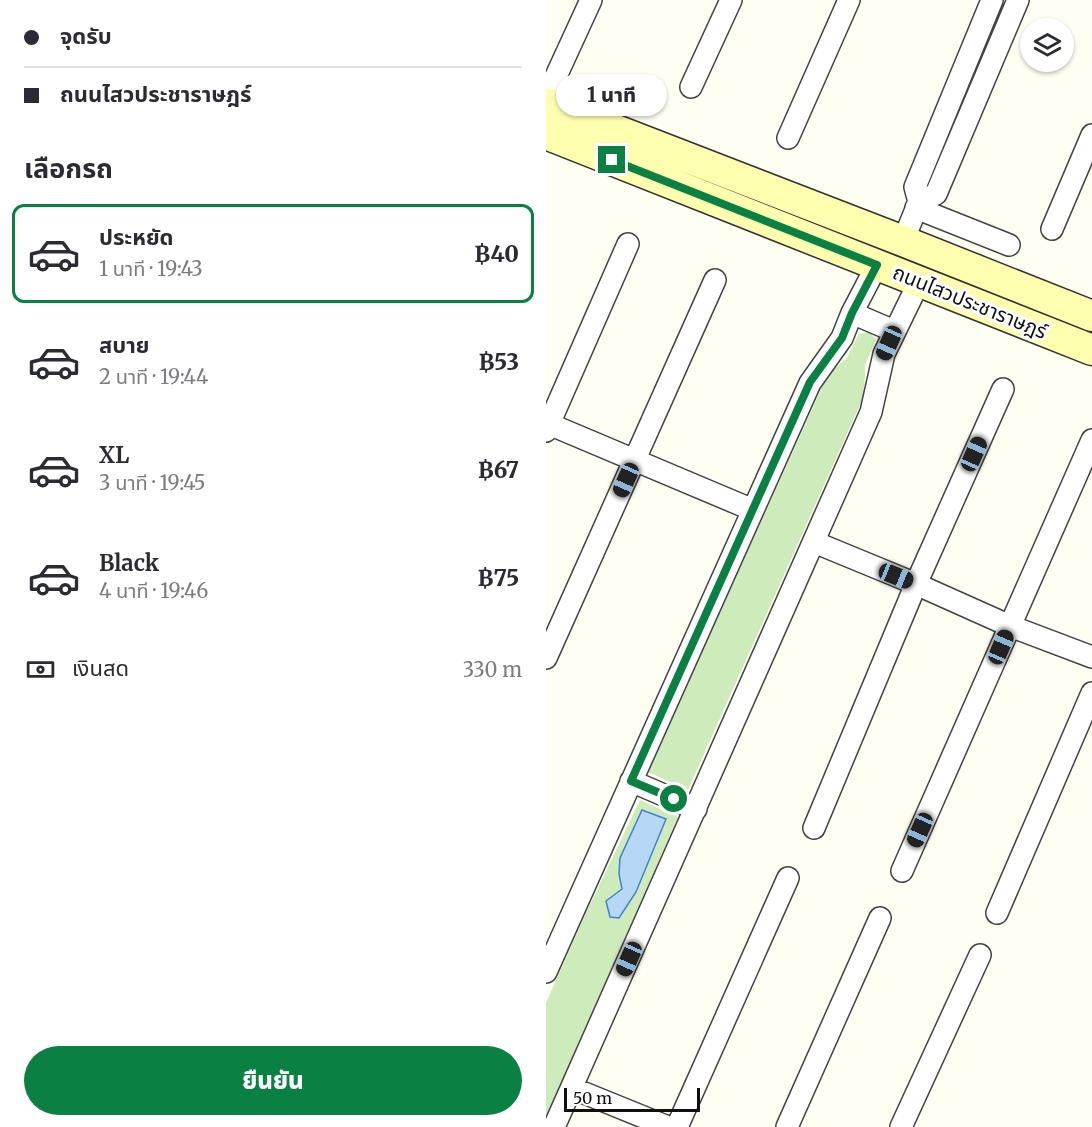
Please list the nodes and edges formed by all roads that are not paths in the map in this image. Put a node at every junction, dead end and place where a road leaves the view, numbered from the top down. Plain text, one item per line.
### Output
1 (591, 0) edge
2 (731, 0) edge
3 (849, 0) edge
4 (992, 0) edge
5 (1018, 0) edge
6 (978, 34) junction
7 (1000, 44) junction
8 (691, 87) dead end
9 (546, 98) edge
10 (546, 103) edge
11 (947, 110) junction
12 (968, 118) junction
13 (546, 134) edge
14 (1092, 135) edge
15 (788, 138) dead end
16 (918, 205) junction
17 (1052, 229) dead end
18 (903, 241) junction
19 (628, 244) dead end
20 (1009, 245) dead end
21 (877, 265) junction
22 (715, 280) dead end
23 (919, 282) junction
24 (852, 313) junction
25 (1092, 316) edge
26 (894, 331) junction
27 (1092, 350) edge
28 (1003, 389) dead end
29 (548, 428) edge
30 (1092, 440) edge
31 (634, 460) junction
32 (753, 510) junction
33 (814, 542) junction
34 (916, 584) junction
35 (1010, 626) junction
36 (1092, 657) edge
37 (546, 658) edge
38 (1092, 693) edge
39 (631, 781) junction
40 (696, 809) junction
41 (814, 828) dead end
42 (902, 871) dead end
43 (788, 878) dead end
44 (997, 913) dead end
45 (880, 918) dead end
46 (980, 956) dead end
47 (546, 972) edge
48 (572, 1088) junction
49 (554, 1127) edge
50 (668, 1127) edge
51 (677, 1127) edge
52 (787, 1127) edge
53 (901, 1127) edge

1 - 9 street
2 - 8 street
3 - 15 street
4 - 6 street
5 - 7 street
6 - 7 street
6 - 11 street
7 - 12 street
10 - 18 main road, ถนนไสวประชาราษฎร์
11 - 12 street
11 - 16 street
12 - 16 street
13 - 21 main road, ถนนไสวประชาราษฎร์
14 - 17 street
16 - 18 street
16 - 20 street
18 - 25 main road, ถนนไสวประชาราษฎร์
19 - 29 street
21 - 23 main road, ถนนไสวประชาราษฎร์
21 - 24 street
22 - 31 street
23 - 26 street
23 - 27 main road, ถนนไสวประชาราษฎร์
24 - 26 street
24 - 32 street
26 - 33 street
28 - 34 street
29 - 31 street
30 - 35 street
31 - 32 street
31 - 37 street
32 - 39 street
33 - 34 street
33 - 40 street
34 - 35 street
34 - 41 street
35 - 36 street
35 - 42 street
38 - 44 street
39 - 40 street
39 - 47 street
40 - 48 street
43 - 51 street
45 - 52 street
46 - 53 street
48 - 49 street
48 - 50 street

